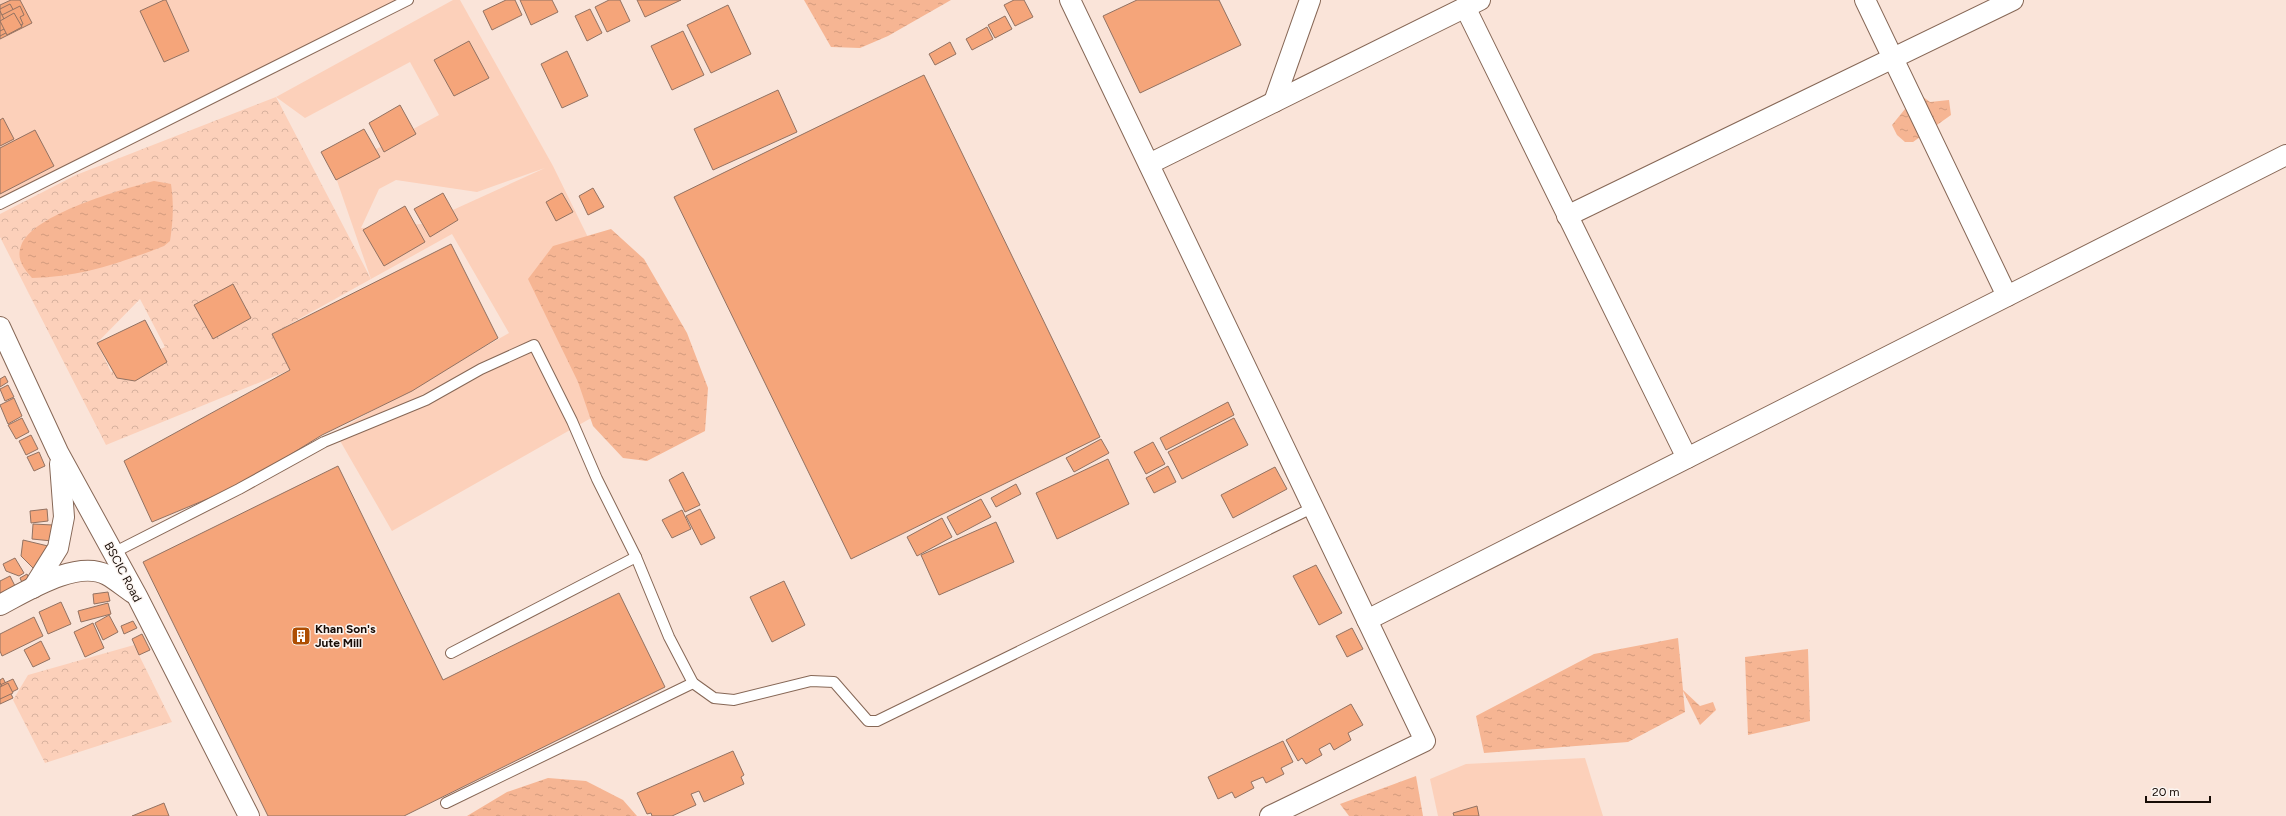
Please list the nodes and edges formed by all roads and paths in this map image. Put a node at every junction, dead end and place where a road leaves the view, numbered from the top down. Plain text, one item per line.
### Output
1 (408, 0) edge
2 (1070, 0) edge
3 (1310, 0) edge
4 (1865, 0) edge
5 (2013, 0) edge
6 (1473, 4) edge
7 (1894, 58) junction
8 (1274, 102) junction
9 (2286, 155) edge
10 (1149, 164) junction
11 (0, 204) edge
12 (1567, 216) junction
13 (2007, 296) junction
14 (0, 327) edge
15 (58, 452) junction
16 (1687, 458) junction
17 (1314, 507) junction
18 (114, 553) junction
19 (636, 557) junction
20 (34, 588) junction
21 (137, 596) junction
22 (0, 605) edge
23 (1367, 620) junction
24 (451, 653) dead end
25 (692, 683) junction
26 (446, 803) dead end
27 (249, 816) edge
28 (1270, 816) edge

1 - 11 lane
2 - 10 street
3 - 8 street
4 - 7 street
5 - 7 street
6 - 8 street
6 - 12 street
7 - 12 street
7 - 13 street
8 - 10 street
9 - 13 street
10 - 17 street
12 - 16 street
13 - 16 street
14 - 15 street, BSCIC Road
15 - 18 street, BSCIC Road
15 - 20 street
16 - 23 street
17 - 23 street
17 - 25 lane
18 - 19 lane
18 - 21 street, BSCIC Road
19 - 24 lane
19 - 25 lane
20 - 21 street
20 - 22 street
21 - 27 street, BSCIC Road
23 - 28 street
25 - 26 lane

